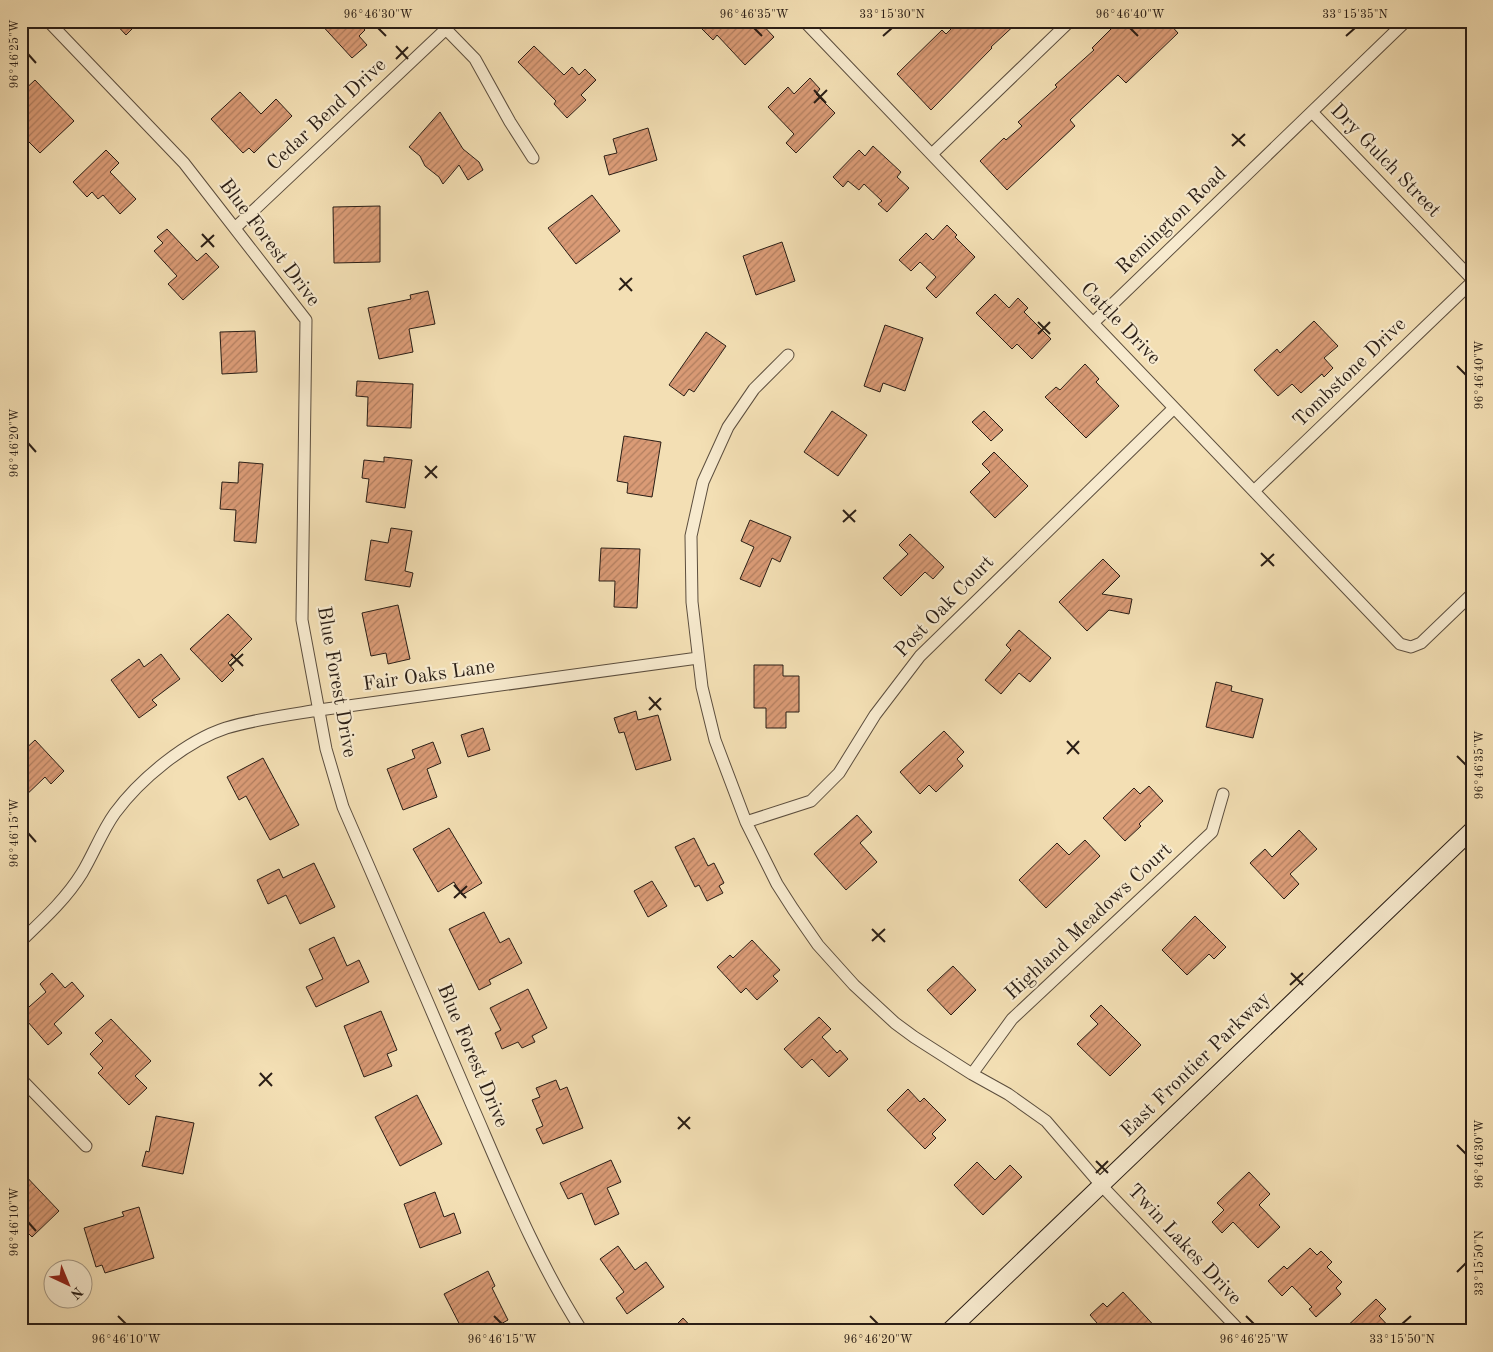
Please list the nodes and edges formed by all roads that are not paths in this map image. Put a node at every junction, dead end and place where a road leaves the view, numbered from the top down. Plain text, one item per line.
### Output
1 (48, 21) edge
2 (804, 21) edge
3 (1070, 21) edge
4 (1406, 21) edge
5 (442, 26) edge
6 (1312, 112) junction
7 (932, 154) junction
8 (533, 158) dead end
9 (234, 228) junction
10 (1472, 280) edge
11 (1093, 323) junction
12 (788, 356) dead end
13 (1174, 408) junction
14 (1254, 491) junction
15 (1472, 594) edge
16 (698, 658) junction
17 (319, 710) junction
18 (1223, 794) dead end
19 (746, 822) junction
20 (1472, 830) edge
21 (21, 941) edge
22 (972, 1074) junction
23 (21, 1079) edge
24 (86, 1146) dead end
25 (1101, 1185) junction
26 (582, 1331) edge
27 (949, 1331) edge
28 (1240, 1331) edge

1 - 9 street, Blue Forest Drive
2 - 7 street, Cattle Drive
3 - 7 street
4 - 6 street, Remington Road
5 - 8 street
5 - 9 street, Cedar Bend Drive
6 - 10 street, Dry Gulch Street
6 - 11 street, Remington Road
7 - 11 street, Cattle Drive
9 - 17 street, Blue Forest Drive
10 - 14 street, Tombstone Drive
11 - 13 street, Cattle Drive
12 - 16 street, Twin Lakes Drive
13 - 14 street, Cattle Drive
13 - 19 street, Post Oak Court
14 - 15 street, Cattle Drive
16 - 17 street, Fair Oaks Lane
16 - 19 street, Twin Lakes Drive
17 - 21 street, Fair Oaks Lane
17 - 26 street, Blue Forest Drive
18 - 22 street, Highland Meadows Court
19 - 22 street, Twin Lakes Drive
20 - 25 street, East Frontier Parkway
22 - 25 street, Twin Lakes Drive
23 - 24 street
25 - 27 street, East Frontier Parkway
25 - 28 street, Twin Lakes Drive

